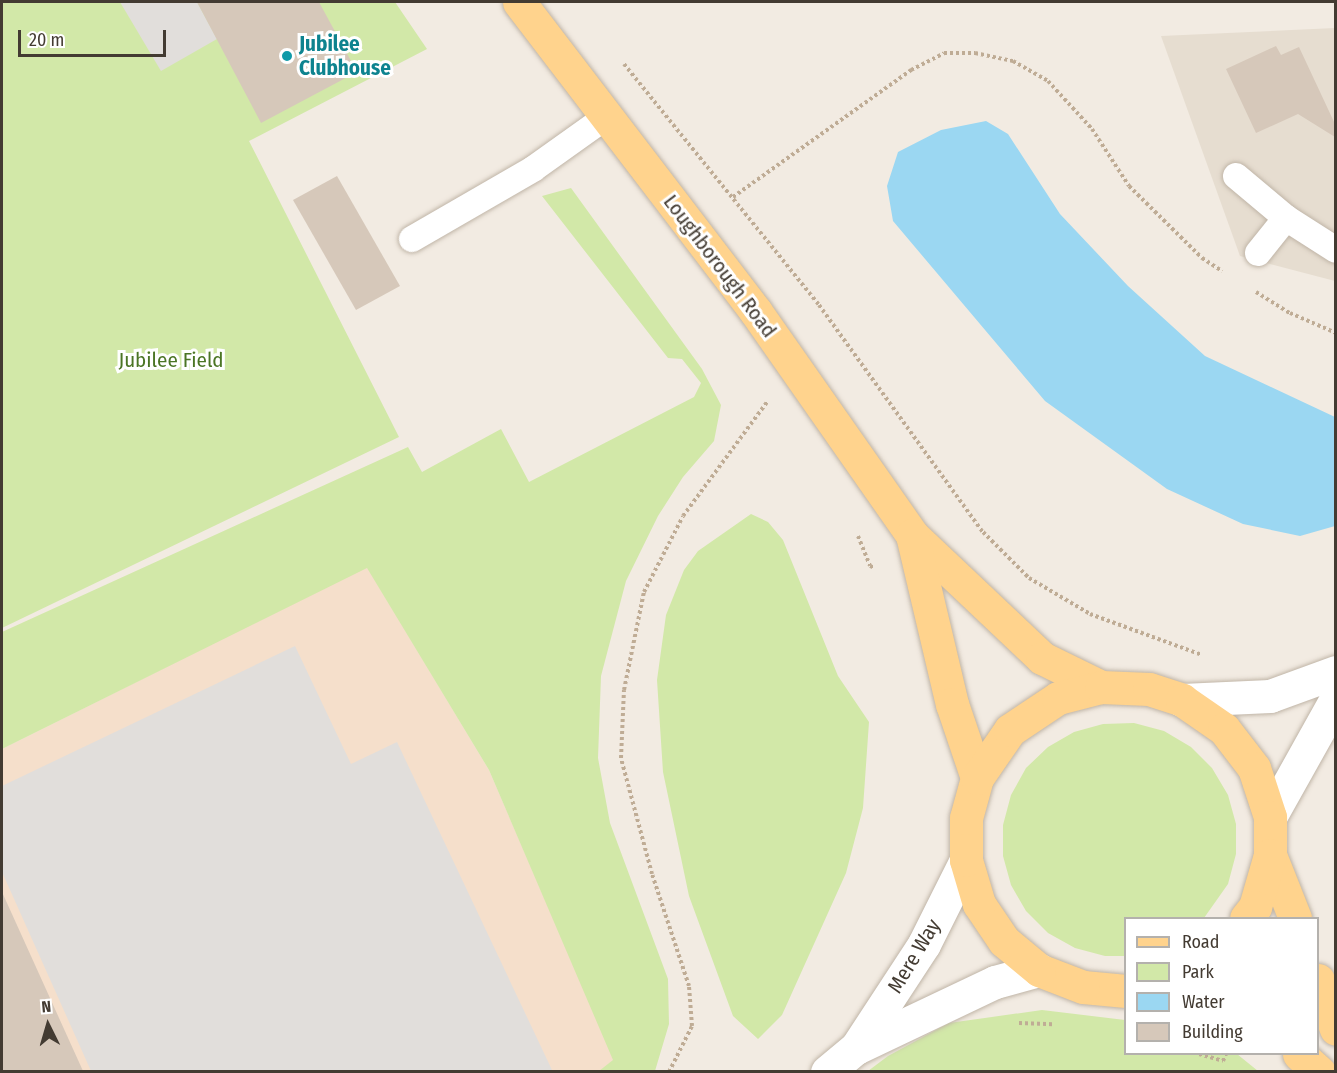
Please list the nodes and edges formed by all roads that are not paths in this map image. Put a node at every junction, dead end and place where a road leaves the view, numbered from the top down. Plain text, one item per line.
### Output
1 (519, 2) edge
2 (606, 117) junction
3 (1236, 176) dead end
4 (1286, 218) junction
5 (412, 239) dead end
6 (1335, 250) edge
7 (1258, 253) dead end
8 (912, 536) junction
9 (1335, 672) edge
10 (1101, 687) junction
11 (1335, 699) edge
12 (1182, 700) junction
13 (977, 778) junction
14 (1270, 817) junction
15 (1270, 855) junction
16 (966, 861) junction
17 (1247, 917) edge
18 (1294, 917) edge
19 (1039, 970) junction
20 (1319, 985) edge
21 (1124, 991) edge
22 (1335, 1029) edge
23 (856, 1048) junction
24 (1301, 1055) edge
25 (827, 1071) edge
26 (1318, 1071) edge

1 - 2 main road, Loughborough Road
2 - 5 lane
2 - 8 main road, Loughborough Road
3 - 4 lane
4 - 6 lane
4 - 7 lane
8 - 10 main road, Loughborough Road
8 - 13 main road, Loughborough Road
9 - 12 street
10 - 12 main road
10 - 13 main road
11 - 14 street
12 - 14 main road
13 - 16 main road
14 - 15 main road
15 - 17 main road
15 - 18 main road
16 - 19 main road
16 - 23 street, Mere Way
19 - 21 main road
19 - 23 street, Mere Way
20 - 22 main road
23 - 25 street, Mere Way
24 - 26 main road

